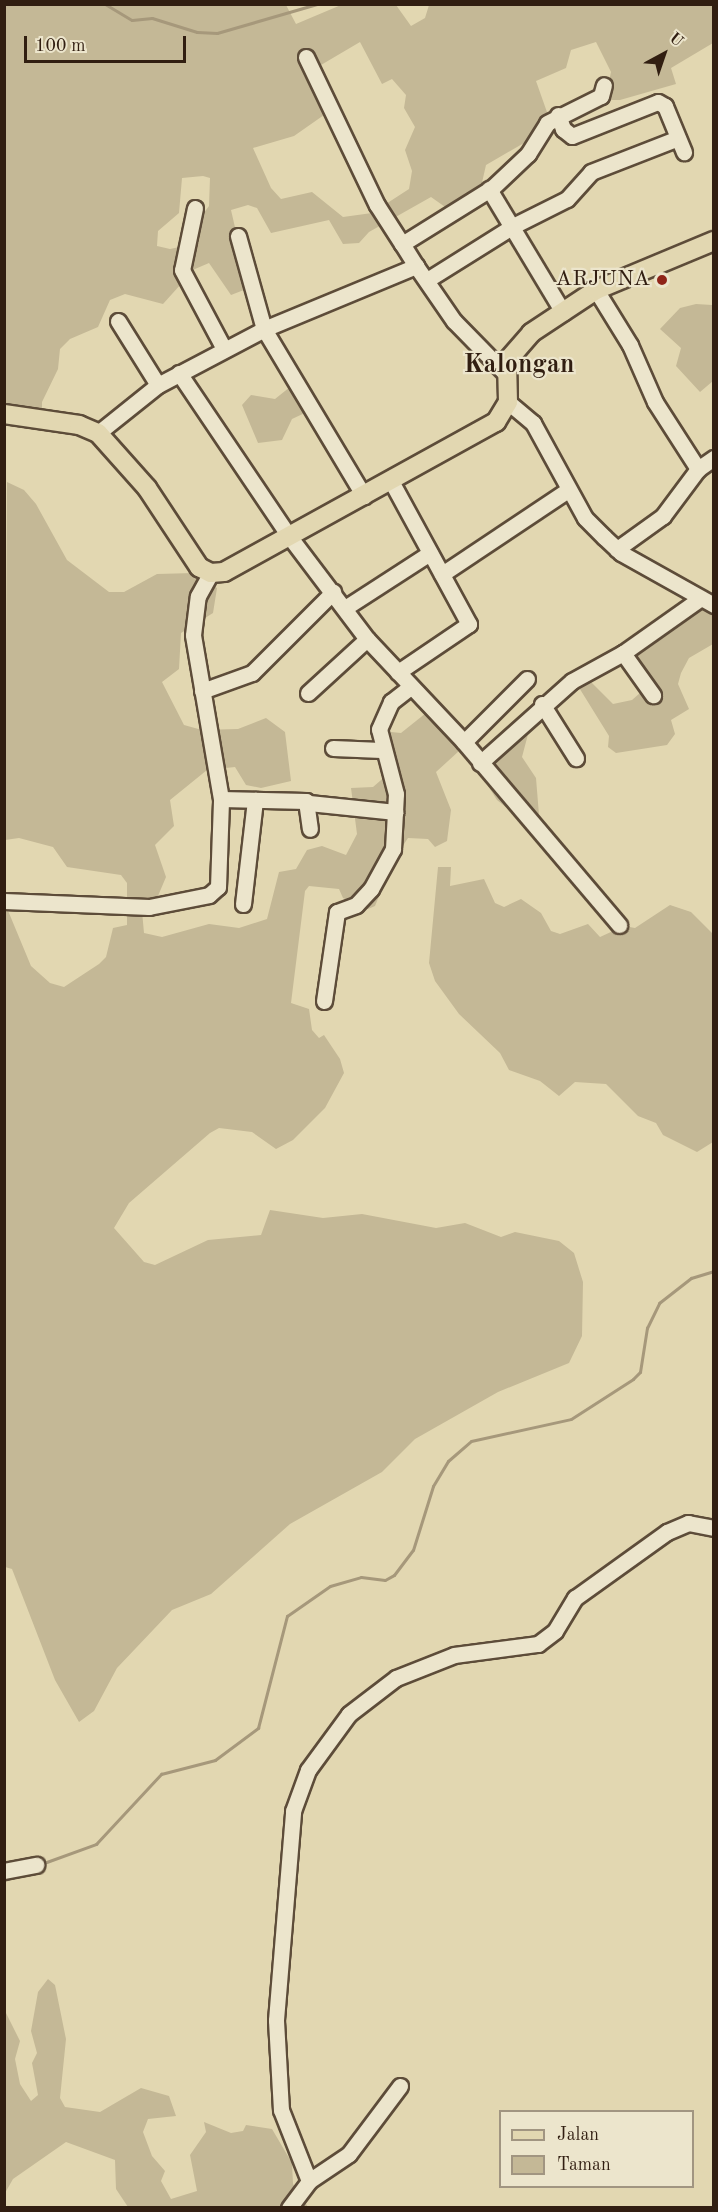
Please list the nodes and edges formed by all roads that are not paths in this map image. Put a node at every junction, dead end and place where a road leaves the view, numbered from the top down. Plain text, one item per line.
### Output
1 (306, 57) dead end
2 (604, 85) dead end
3 (558, 115) junction
4 (678, 138) junction
5 (684, 152) dead end
6 (489, 189) junction
7 (195, 208) dead end
8 (513, 226) junction
9 (238, 236) dead end
10 (714, 241) edge
11 (402, 244) junction
12 (416, 266) junction
13 (427, 280) junction
14 (596, 290) junction
15 (563, 312) junction
16 (118, 321) dead end
17 (264, 329) junction
18 (224, 349) junction
19 (504, 372) junction
20 (179, 373) junction
21 (158, 385) junction
22 (508, 402) junction
23 (4, 414) edge
24 (98, 433) junction
25 (714, 458) edge
26 (698, 469) junction
27 (391, 481) junction
28 (568, 489) junction
29 (364, 496) junction
30 (290, 536) junction
31 (617, 549) junction
32 (430, 553) junction
33 (211, 573) junction
34 (442, 574) junction
35 (333, 592) junction
36 (707, 602) edge
37 (345, 608) junction
38 (367, 639) junction
39 (623, 653) junction
40 (398, 672) junction
41 (527, 679) dead end
42 (410, 687) junction
43 (202, 691) junction
44 (308, 693) dead end
45 (653, 695) dead end
46 (542, 704) junction
47 (464, 742) junction
48 (333, 748) dead end
49 (381, 750) junction
50 (576, 758) dead end
51 (480, 763) junction
52 (221, 799) junction
53 (255, 800) junction
54 (309, 804) junction
55 (396, 812) junction
56 (310, 829) dead end
57 (4, 901) edge
58 (243, 904) dead end
59 (619, 925) dead end
60 (324, 1001) dead end
61 (711, 1523) edge
62 (36, 1865) dead end
63 (4, 1871) edge
64 (400, 2086) dead end
65 (309, 2181) junction
66 (289, 2208) edge

1 - 11 street
2 - 3 street
3 - 4 street
3 - 6 street
4 - 5 street
4 - 8 street
6 - 8 street
6 - 11 street
7 - 18 street
8 - 13 street
8 - 15 street
9 - 17 street
10 - 14 main road
11 - 12 street
12 - 13 street
12 - 17 street
13 - 19 street
14 - 15 main road
14 - 26 street
15 - 19 main road
16 - 21 street
17 - 18 street
17 - 29 street
18 - 20 street
19 - 22 main road
20 - 21 street
20 - 30 street
21 - 24 street
22 - 27 main road
22 - 28 street
23 - 24 main road
24 - 33 main road
25 - 26 street
26 - 31 street
27 - 29 main road
27 - 32 street
28 - 31 street
28 - 34 street
29 - 30 main road
30 - 33 main road
30 - 35 street
31 - 36 street
32 - 34 street
32 - 37 street
33 - 43 street
34 - 40 street
35 - 37 street
35 - 43 street
36 - 39 street
37 - 38 street
38 - 40 street
38 - 44 street
39 - 45 street
39 - 46 street
40 - 42 street
41 - 47 street
42 - 47 street
42 - 49 street
43 - 52 street
46 - 50 street
46 - 51 street
47 - 51 street
48 - 49 street
49 - 55 street
51 - 59 street
52 - 53 street
52 - 57 street
53 - 54 street
53 - 58 street
54 - 55 street
54 - 56 street
55 - 60 street
61 - 65 street
62 - 63 street
64 - 65 street
65 - 66 street

